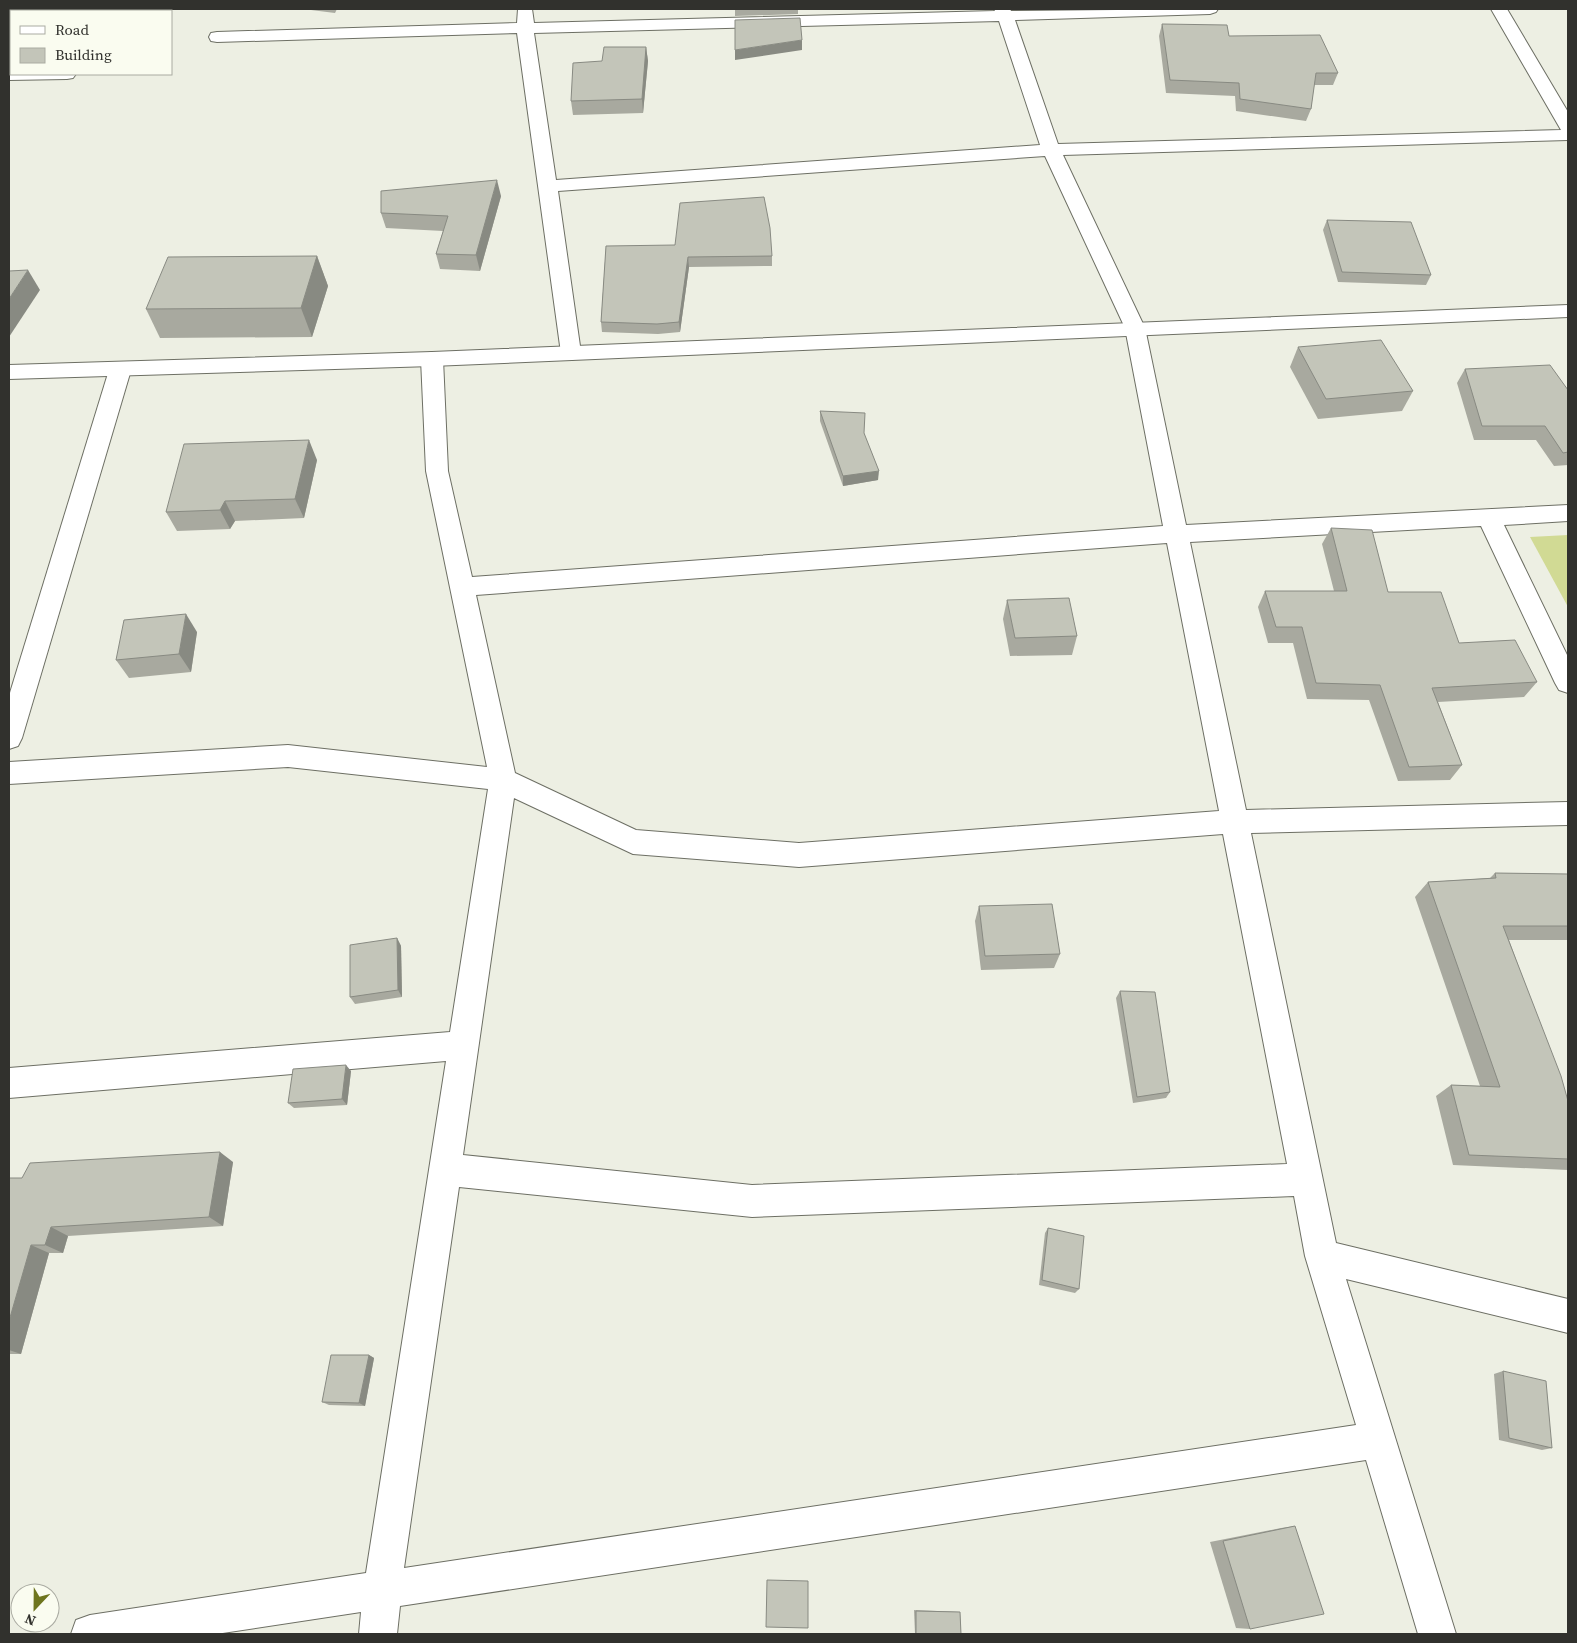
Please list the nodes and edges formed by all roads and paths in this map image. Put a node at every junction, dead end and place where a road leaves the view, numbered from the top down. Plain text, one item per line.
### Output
1 (1210, 9) edge
2 (1499, 9) edge
3 (1004, 13) edge
4 (525, 18) edge
5 (217, 37) dead end
6 (1568, 127) edge
7 (1568, 135) edge
8 (1051, 150) junction
9 (548, 186) junction
10 (1568, 311) edge
11 (1135, 328) junction
12 (571, 353) junction
13 (432, 359) junction
14 (120, 370) junction
15 (9, 372) edge
16 (1568, 513) edge
17 (1489, 518) junction
18 (1176, 534) junction
19 (462, 587) junction
20 (1568, 683) edge
21 (9, 738) edge
22 (9, 773) edge
23 (503, 780) junction
24 (1568, 813) edge
25 (1234, 822) junction
26 (463, 1045) junction
27 (9, 1083) edge
28 (445, 1169) junction
29 (1306, 1179) junction
30 (1322, 1256) junction
31 (1568, 1316) edge
32 (1378, 1440) junction
33 (382, 1590) junction
34 (90, 1634) edge
35 (378, 1634) edge
36 (1437, 1634) edge

1 - 3 street
2 - 6 street
3 - 4 street
3 - 8 street
4 - 5 street
4 - 9 street
7 - 8 street
8 - 9 street
8 - 11 street
9 - 12 street
10 - 11 street
11 - 12 street
11 - 18 street
12 - 13 street
13 - 14 street
13 - 19 street
14 - 15 street
14 - 21 street
16 - 17 street
17 - 18 street
17 - 20 street
18 - 19 street
18 - 25 street
19 - 23 street
22 - 23 street
23 - 25 street
23 - 26 street
24 - 25 street
25 - 29 street
26 - 27 street
26 - 28 street
28 - 29 street
28 - 33 street
29 - 30 street
30 - 31 street
30 - 32 street
32 - 33 street
32 - 36 street
33 - 34 street
33 - 35 street

